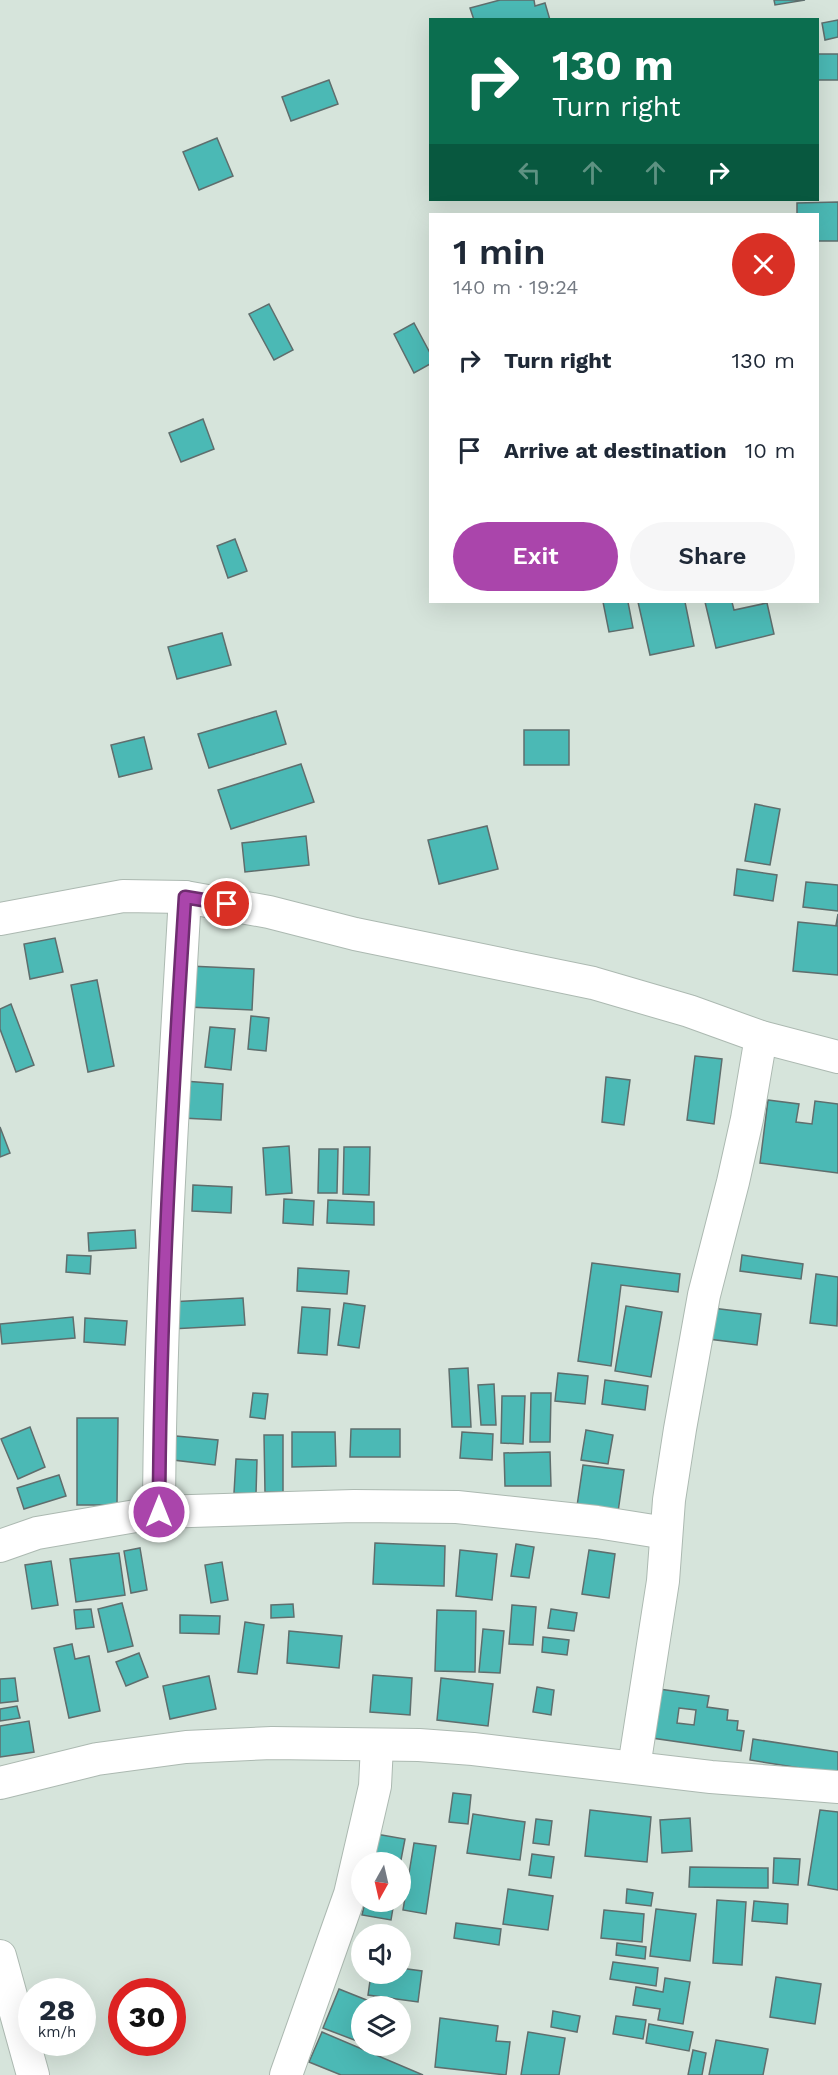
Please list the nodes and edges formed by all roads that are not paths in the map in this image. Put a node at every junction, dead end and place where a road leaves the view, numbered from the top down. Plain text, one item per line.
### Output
1 (185, 897) junction
2 (0, 920) edge
3 (761, 1037) junction
4 (838, 1057) edge
5 (159, 1512) junction
6 (666, 1533) junction
7 (0, 1546) edge
8 (377, 1745) junction
9 (634, 1767) junction
10 (0, 1784) edge
11 (838, 1787) edge
12 (0, 1956) edge
13 (33, 2075) edge
14 (286, 2075) edge

1 - 2 street
1 - 3 street
1 - 5 street
3 - 4 street
3 - 6 street
5 - 6 street
5 - 7 street
6 - 9 street
8 - 9 street
8 - 10 street
8 - 14 street
9 - 11 street
12 - 13 street

